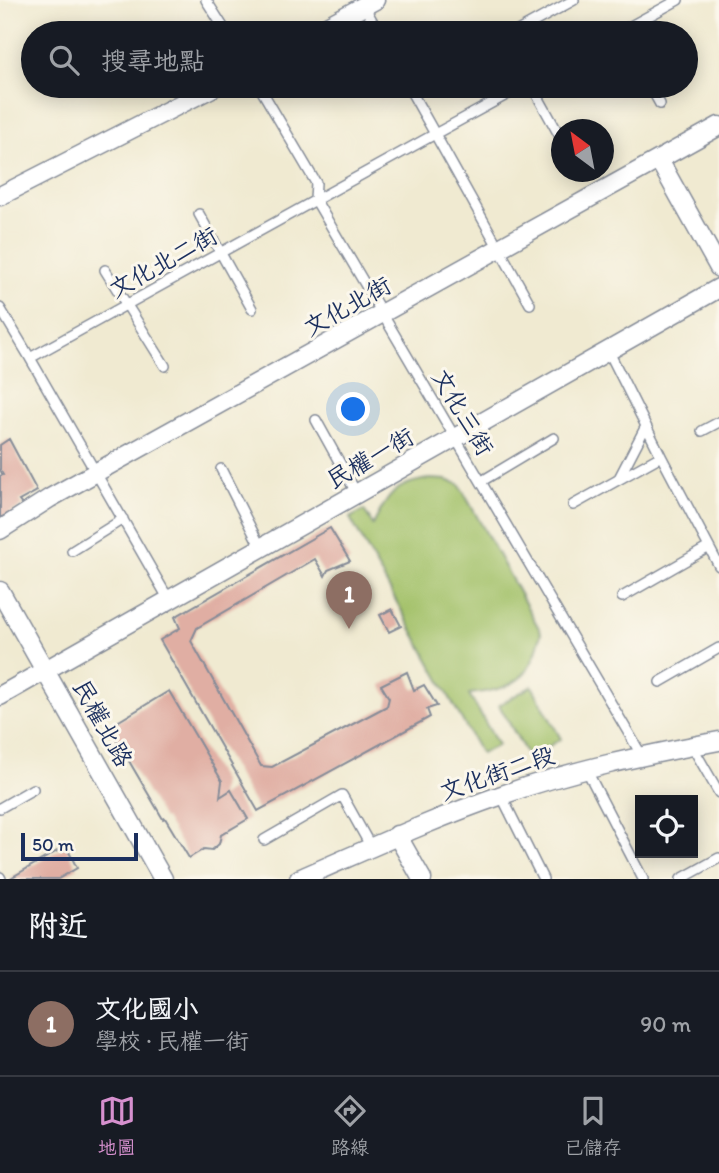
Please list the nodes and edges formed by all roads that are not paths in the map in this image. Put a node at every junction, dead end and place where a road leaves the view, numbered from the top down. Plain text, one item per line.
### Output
1 (206, 0) edge
2 (574, 0) edge
3 (678, 0) edge
4 (370, 3) edge
5 (219, 21) edge
6 (336, 21) edge
7 (375, 21) edge
8 (536, 21) edge
9 (640, 21) edge
10 (192, 98) edge
11 (266, 98) edge
12 (415, 98) edge
13 (501, 98) edge
14 (539, 98) edge
15 (657, 98) edge
16 (660, 104) dead end
17 (551, 120) edge
18 (719, 126) edge
19 (435, 134) junction
20 (659, 160) junction
21 (0, 196) edge
22 (315, 199) junction
23 (200, 214) dead end
24 (498, 250) junction
25 (220, 252) junction
26 (719, 268) edge
27 (105, 270) dead end
28 (719, 288) edge
29 (126, 304) junction
30 (530, 304) dead end
31 (0, 308) edge
32 (252, 309) dead end
33 (383, 314) junction
34 (608, 350) junction
35 (30, 358) junction
36 (165, 366) dead end
37 (316, 420) dead end
38 (719, 422) edge
39 (646, 426) junction
40 (702, 431) dead end
41 (456, 437) junction
42 (554, 438) dead end
43 (661, 456) junction
44 (221, 469) dead end
45 (97, 474) junction
46 (482, 481) junction
47 (617, 482) junction
48 (357, 494) junction
49 (573, 505) dead end
50 (123, 519) junction
51 (0, 530) edge
52 (709, 547) junction
53 (261, 548) junction
54 (72, 551) dead end
55 (719, 566) edge
56 (0, 592) edge
57 (622, 597) dead end
58 (170, 600) junction
59 (719, 649) edge
60 (46, 671) junction
61 (660, 682) dead end
62 (0, 696) edge
63 (719, 741) edge
64 (692, 746) junction
65 (642, 756) junction
66 (586, 769) junction
67 (33, 789) dead end
68 (719, 793) edge
69 (502, 795) junction
70 (0, 808) edge
71 (397, 835) junction
72 (264, 840) dead end
73 (371, 847) junction
74 (719, 858) edge
75 (163, 879) edge
76 (299, 879) edge
77 (422, 879) edge
78 (543, 879) edge
79 (643, 879) edge
80 (681, 879) edge

1 - 5 lane
2 - 8 lane
3 - 9 lane
4 - 6 street
4 - 7 lane
10 - 21 street
11 - 22 lane, 文化三街
12 - 19 lane
13 - 19 lane, 文化北二街
14 - 17 lane
15 - 16 lane
18 - 20 street, 文化北街
19 - 22 lane, 文化北二街
19 - 24 lane
20 - 24 street, 文化北街
20 - 26 street
22 - 25 lane, 文化北二街
22 - 33 lane, 文化三街
23 - 25 lane
24 - 30 lane
24 - 33 street, 文化北街
25 - 29 lane, 文化北二街
25 - 32 lane
27 - 29 lane
28 - 34 street, 民權一街
29 - 35 lane, 文化北二街
29 - 36 lane
31 - 35 lane
33 - 41 lane, 文化三街
33 - 45 street, 文化北街
34 - 39 lane
34 - 41 street, 民權一街
35 - 45 lane
37 - 48 lane
38 - 40 lane
39 - 43 lane
39 - 47 lane
41 - 46 lane, 文化三街
41 - 48 street, 民權一街
42 - 46 lane
43 - 47 lane
43 - 52 lane
44 - 53 lane
45 - 50 lane
45 - 51 street, 文化北街
46 - 65 lane, 文化三街
47 - 49 lane
48 - 53 street, 民權一街
50 - 54 lane
50 - 58 lane
52 - 55 lane
52 - 57 lane
53 - 58 street, 民權一街
56 - 60 street, 民權北路
58 - 60 street, 民權一街
59 - 61 lane
60 - 62 street, 民權一街
60 - 75 street, 民權北路
63 - 64 street, 文化街二段
64 - 65 street, 文化街二段
64 - 68 lane
65 - 66 street, 文化街二段
66 - 69 street, 文化街二段
66 - 79 lane
67 - 70 lane
69 - 71 street, 文化街二段
69 - 78 lane
71 - 73 street, 文化街二段
71 - 77 street
72 - 73 lane
73 - 76 street, 文化街二段
74 - 80 lane

